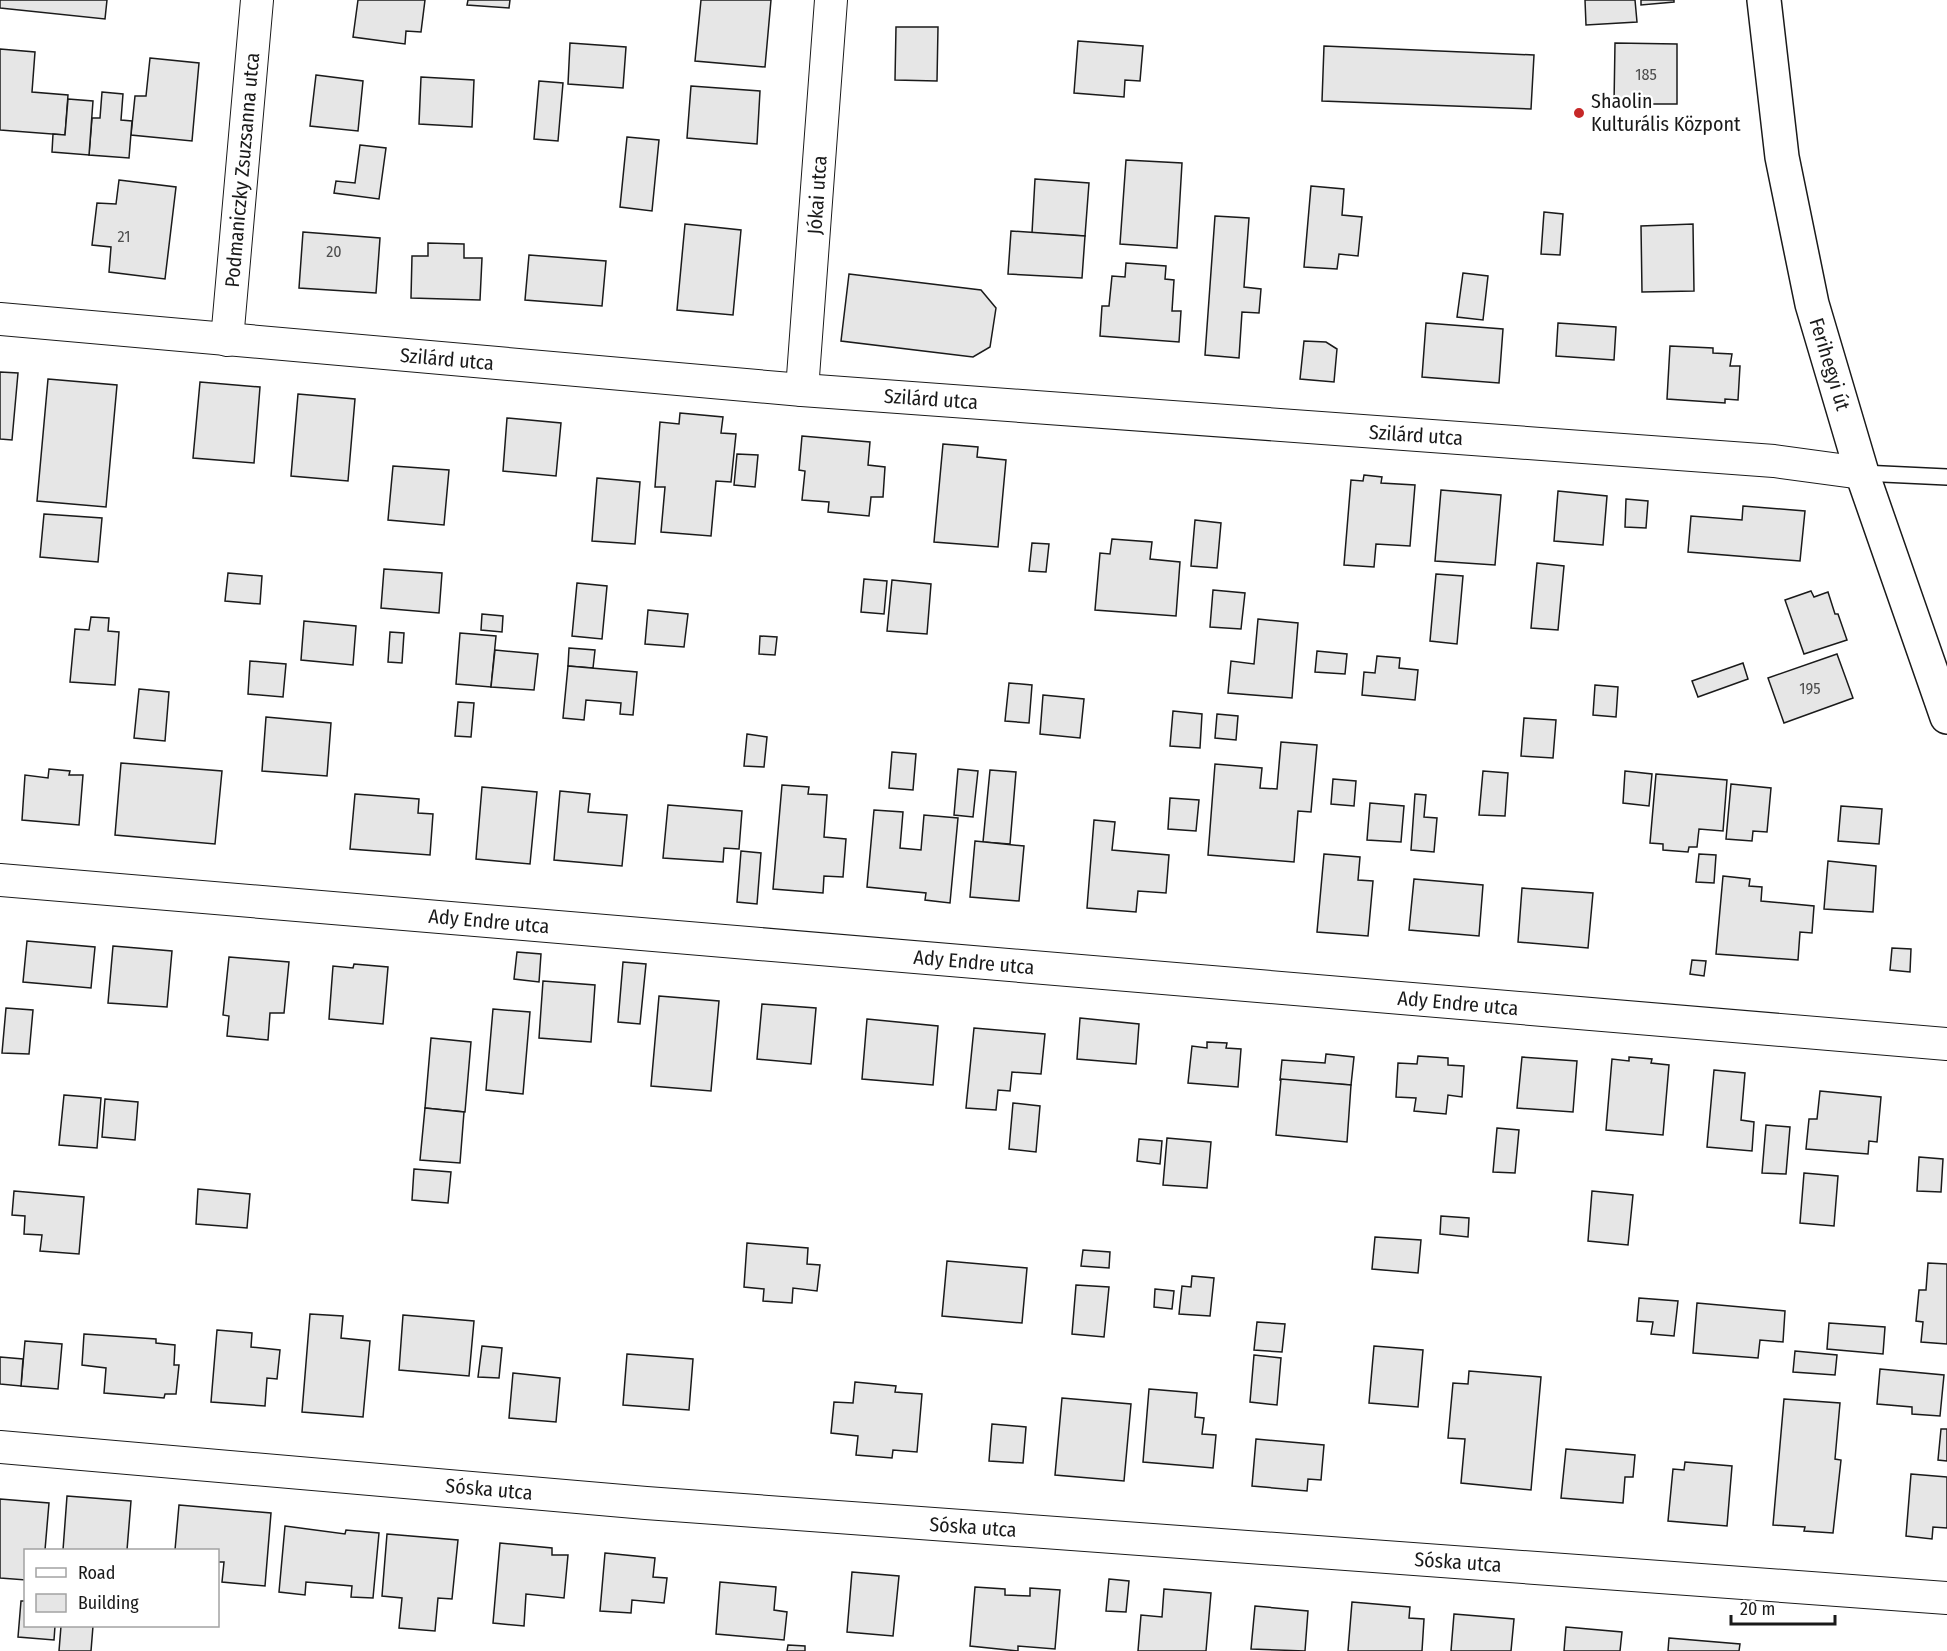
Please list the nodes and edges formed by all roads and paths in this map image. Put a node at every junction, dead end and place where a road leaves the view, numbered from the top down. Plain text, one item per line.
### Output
1 (257, 0) edge
2 (831, 0) edge
3 (1764, 0) edge
4 (0, 319) edge
5 (227, 340) junction
6 (802, 390) junction
7 (1862, 473) junction
8 (1947, 477) edge
9 (1947, 717) edge
10 (0, 880) edge
11 (1947, 1044) edge
12 (0, 1447) edge
13 (1947, 1598) edge

1 - 5 street, Podmaniczky Zsuzsanna utca
2 - 6 street, Jókai utca
3 - 7 main road, Ferihegyi út
4 - 5 street, Szilárd utca
5 - 6 street, Szilárd utca
6 - 7 street, Szilárd utca
7 - 8 lane
7 - 9 main road, Ferihegyi út
10 - 11 street, Ady Endre utca
12 - 13 street, Sóska utca

